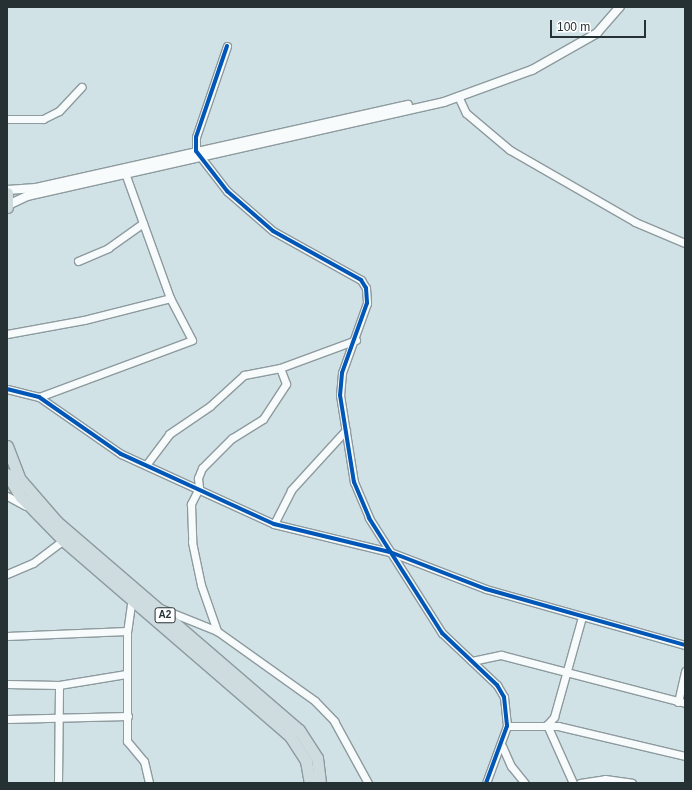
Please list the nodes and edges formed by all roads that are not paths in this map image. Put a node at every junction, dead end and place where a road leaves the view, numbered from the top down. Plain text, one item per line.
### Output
1 (620, 7) edge
2 (227, 46) dead end
3 (81, 87) dead end
4 (455, 97) junction
5 (7, 120) edge
6 (197, 154) junction
7 (125, 171) junction
8 (7, 190) edge
9 (7, 193) edge
10 (8, 206) edge
11 (143, 223) junction
12 (685, 243) edge
13 (78, 261) dead end
14 (170, 298) junction
15 (7, 334) edge
16 (356, 340) junction
17 (280, 368) junction
18 (7, 389) edge
19 (39, 397) junction
20 (346, 430) junction
21 (7, 446) edge
22 (146, 464) junction
23 (7, 474) edge
24 (199, 488) junction
25 (7, 496) edge
26 (32, 509) junction
27 (43, 509) junction
28 (274, 524) junction
29 (63, 540) junction
30 (390, 552) junction
31 (7, 574) edge
32 (132, 587) junction
33 (132, 599) junction
34 (156, 607) junction
35 (582, 617) junction
36 (127, 631) junction
37 (217, 632) junction
38 (7, 636) edge
39 (685, 645) edge
40 (472, 661) junction
41 (566, 671) junction
42 (685, 671) edge
43 (126, 674) junction
44 (7, 684) edge
45 (59, 685) junction
46 (682, 702) edge
47 (128, 716) junction
48 (58, 717) junction
49 (7, 719) edge
50 (507, 726) junction
51 (547, 726) junction
52 (502, 746) junction
53 (685, 756) edge
54 (311, 759) junction
55 (58, 783) edge
56 (149, 783) edge
57 (310, 783) edge
58 (320, 783) edge
59 (368, 783) edge
60 (486, 783) edge
61 (525, 783) edge
62 (574, 783) edge
63 (580, 783) edge
64 (632, 783) edge

1 - 4 street
2 - 6 street
3 - 5 street
4 - 6 street
4 - 12 street
6 - 7 street
6 - 16 street
7 - 8 street
7 - 10 street
7 - 11 street
9 - 10 highway
11 - 13 street
11 - 14 street
14 - 15 street
14 - 19 street
16 - 17 street
16 - 20 street
17 - 22 street
17 - 24 street
18 - 19 street
19 - 22 street
20 - 28 street
20 - 30 street
21 - 27 highway, A2
22 - 24 street
23 - 26 highway, A2
24 - 28 street
24 - 37 street
25 - 26 street
26 - 27 street
26 - 29 highway, A2
27 - 32 highway, A2
28 - 30 street
29 - 31 street
29 - 33 highway, A2
30 - 35 street
30 - 40 street
32 - 33 street
32 - 34 highway, A2
33 - 36 street
33 - 54 highway, A2
34 - 37 street
34 - 54 highway, A2
35 - 39 street
35 - 41 street
36 - 38 street
36 - 43 street
37 - 59 street
40 - 41 street
40 - 50 street
41 - 46 street
41 - 51 street
42 - 46 street
43 - 45 street
43 - 47 street
44 - 45 street
45 - 48 street
47 - 48 street
47 - 56 street
48 - 49 street
48 - 55 street
50 - 51 street
50 - 52 street
51 - 53 street
51 - 62 street
52 - 60 street
52 - 61 street
54 - 57 highway, A2
54 - 58 highway, A2
63 - 64 street

